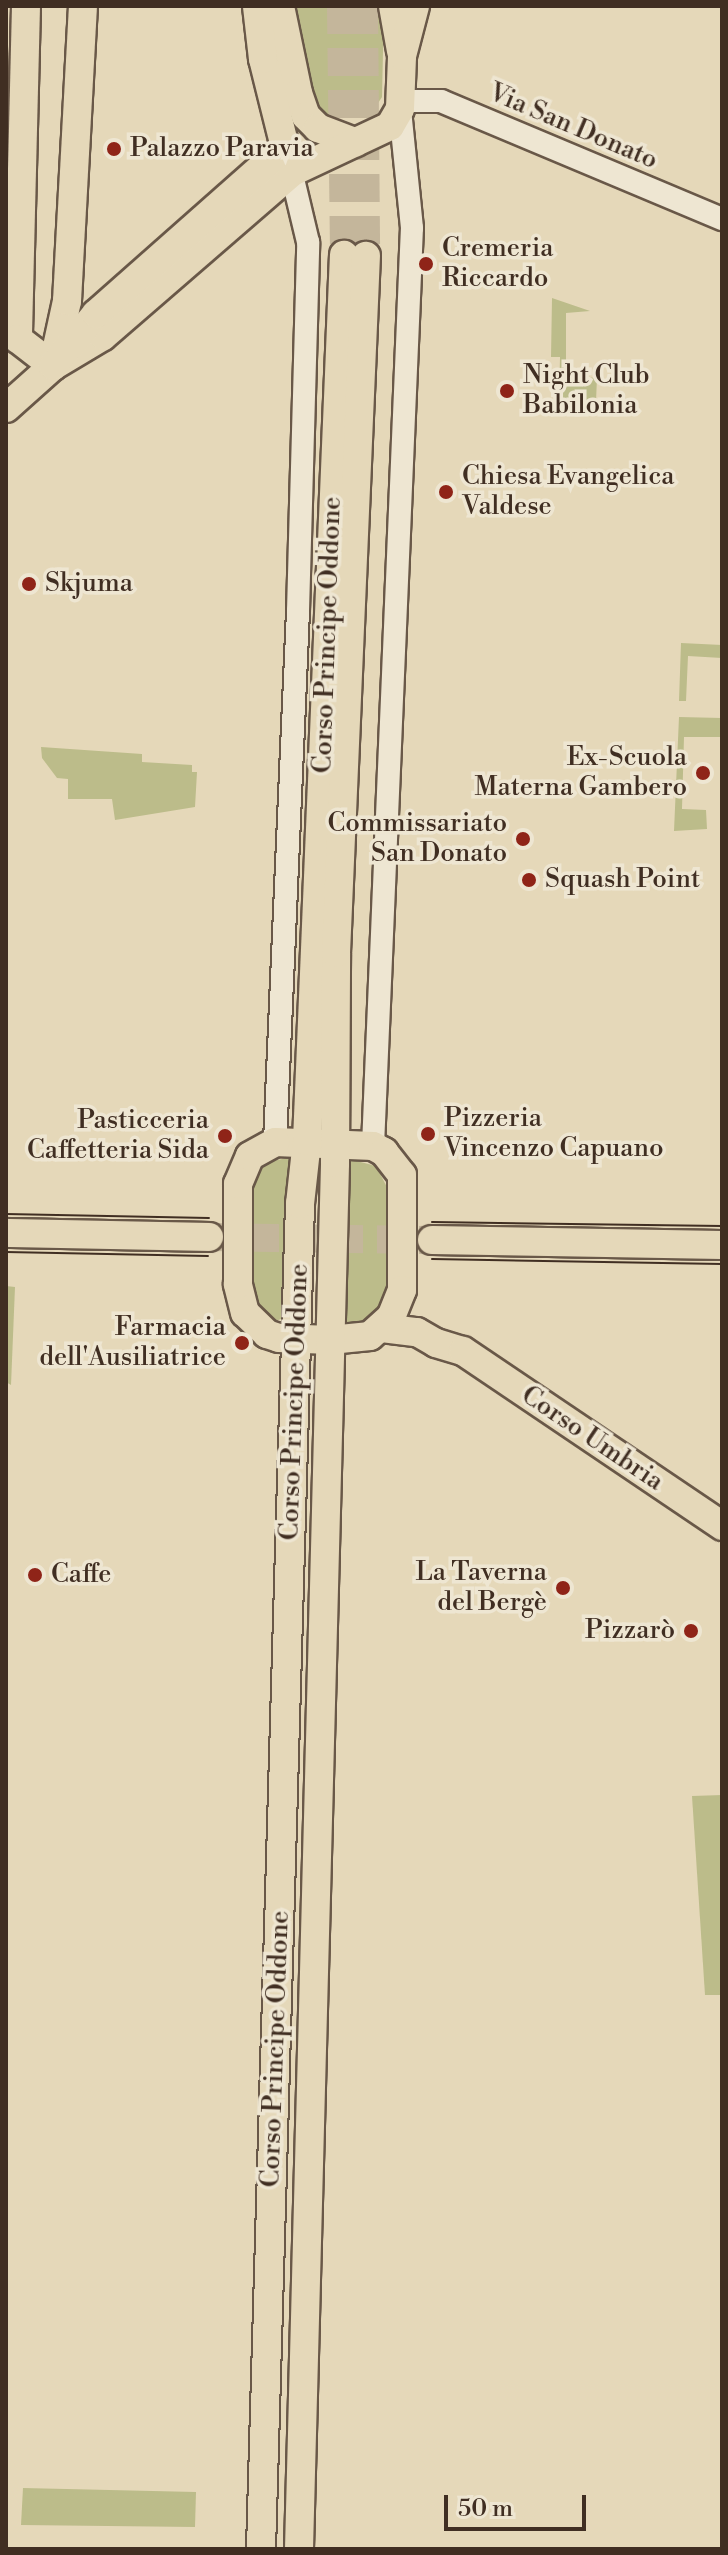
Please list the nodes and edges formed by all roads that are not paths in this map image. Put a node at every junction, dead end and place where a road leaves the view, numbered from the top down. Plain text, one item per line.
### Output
1 (26, 6) edge
2 (83, 6) edge
3 (393, 6) edge
4 (415, 6) edge
5 (269, 7) edge
6 (402, 56) junction
7 (400, 105) junction
8 (355, 142) junction
9 (288, 159) junction
10 (722, 219) edge
11 (53, 366) junction
12 (6, 408) edge
13 (307, 1141) junction
14 (275, 1142) junction
15 (335, 1142) junction
16 (373, 1146) junction
17 (6, 1233) edge
18 (209, 1237) tunnel mouth
19 (432, 1240) tunnel mouth
20 (722, 1245) edge
21 (402, 1291) junction
22 (382, 1328) junction
23 (298, 1340) junction
24 (330, 1340) junction
25 (463, 1351) junction
26 (722, 1526) edge
27 (261, 2549) edge
28 (299, 2549) edge

1 - 11 main road
2 - 11 main road
3 - 6 main road
4 - 6 main road
5 - 8 main road
5 - 9 main road
6 - 7 main road
7 - 8 main road
7 - 10 street, Via San Donato
7 - 16 street
8 - 9 main road
9 - 11 main road
9 - 14 street, Corso Principe Oddone
11 - 12 main road
13 - 14 main road
13 - 15 main road
13 - 15 main road, Corso Principe Oddone
13 - 23 main road, Corso Principe Oddone
14 - 23 main road
15 - 16 main road
15 - 24 main road, Corso Principe Oddone
16 - 21 main road
17 - 18 main road
19 - 20 main road
21 - 22 main road
21 - 25 main road, Corso Umbria
22 - 24 main road
22 - 25 main road, Corso Umbria
23 - 24 main road
23 - 27 main road, Corso Principe Oddone
24 - 28 main road, Corso Principe Oddone
25 - 26 main road, Corso Umbria

